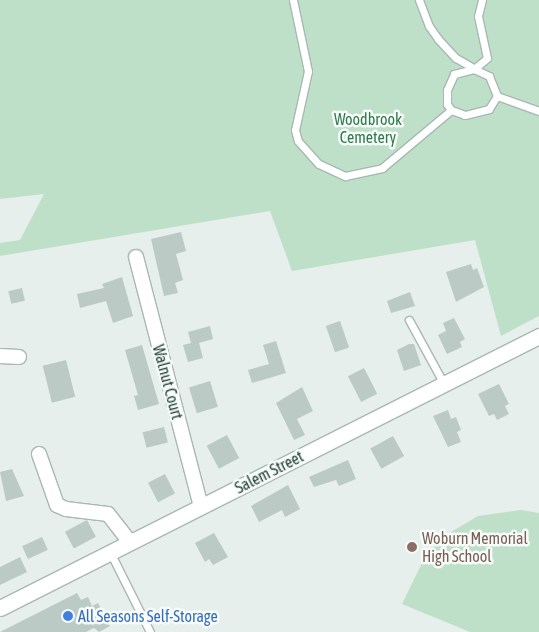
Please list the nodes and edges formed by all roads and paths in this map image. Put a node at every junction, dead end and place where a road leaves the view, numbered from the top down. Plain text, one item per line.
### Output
1 (293, 0) edge
2 (420, 0) edge
3 (482, 0) edge
4 (474, 69) junction
5 (497, 96) junction
6 (451, 110) junction
7 (539, 110) edge
8 (136, 256) dead end
9 (409, 320) dead end
10 (539, 336) edge
11 (0, 356) edge
12 (19, 357) dead end
13 (444, 384) junction
14 (39, 454) dead end
15 (201, 507) junction
16 (130, 542) junction
17 (110, 552) junction
18 (0, 608) edge
19 (150, 632) edge

1 - 6 lane
2 - 4 lane
3 - 4 lane
4 - 5 lane
4 - 6 lane
5 - 6 lane
5 - 7 lane
8 - 15 street, Walnut Court
9 - 13 lane
10 - 13 street, Salem Street
11 - 12 street
13 - 15 street, Salem Street
14 - 16 street
15 - 16 street, Salem Street
16 - 17 street, Salem Street
17 - 18 street, Salem Street
17 - 19 lane

